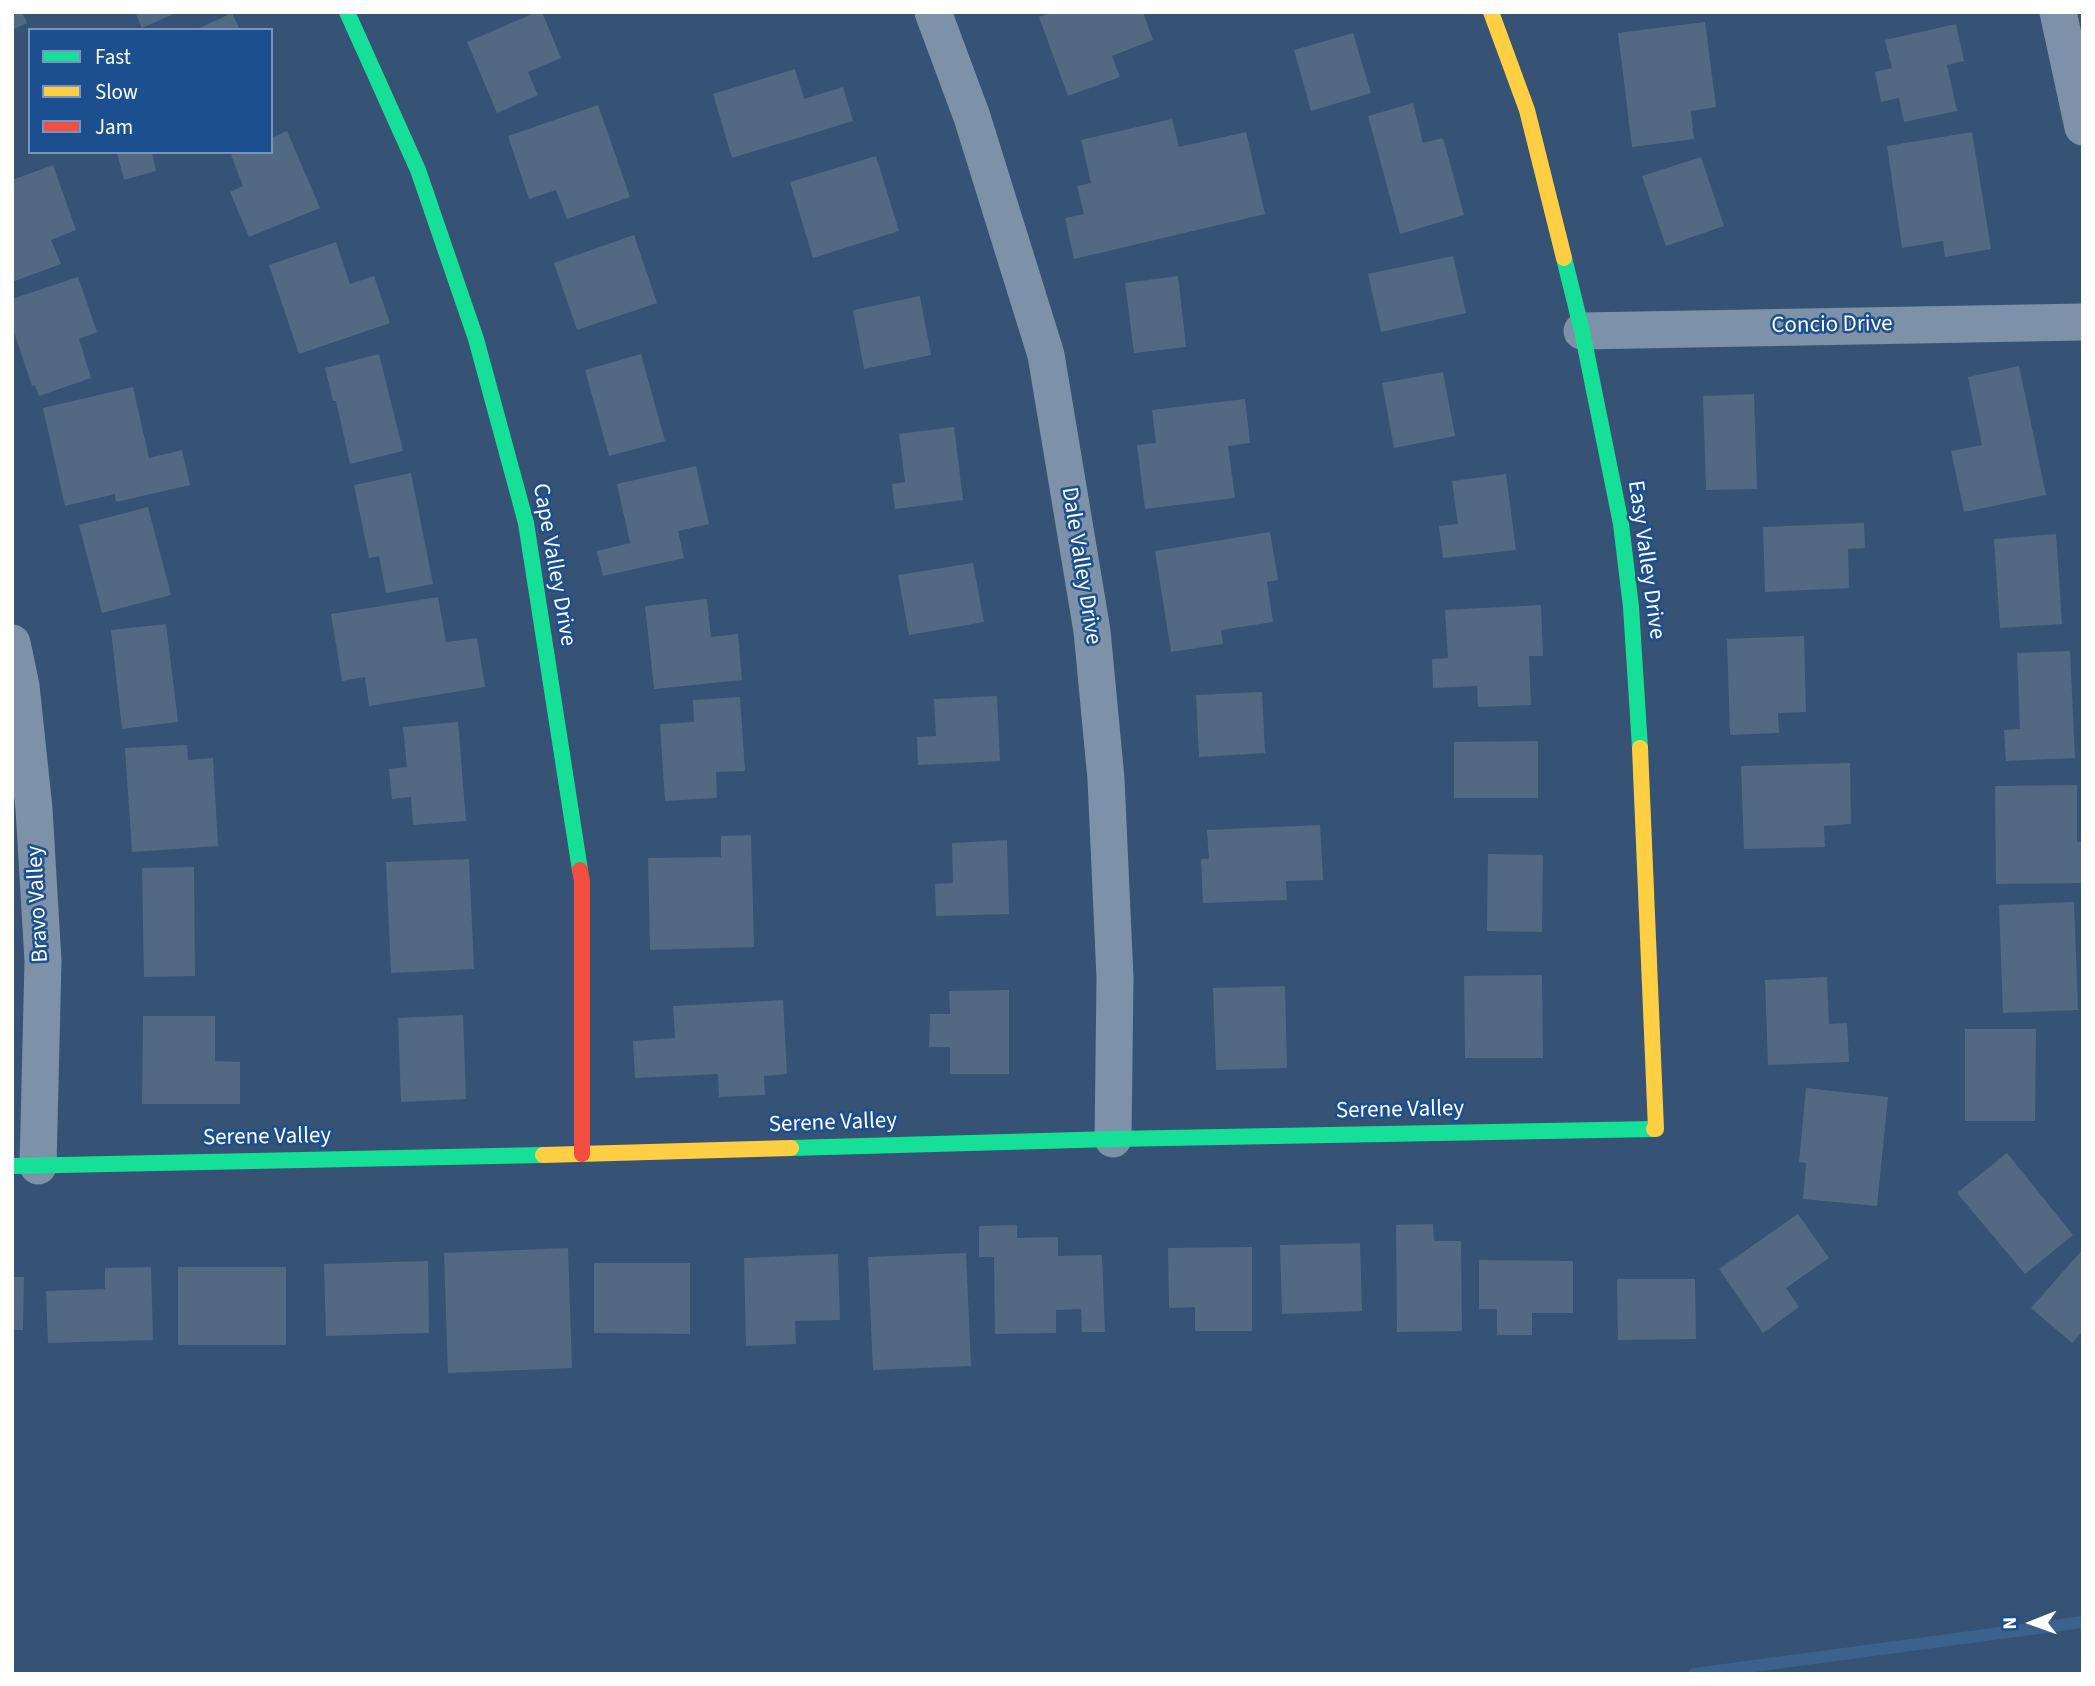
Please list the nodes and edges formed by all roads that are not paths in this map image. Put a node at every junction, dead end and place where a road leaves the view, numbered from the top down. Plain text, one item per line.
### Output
1 (347, 12) edge
2 (933, 12) edge
3 (1491, 12) edge
4 (2058, 12) edge
5 (2083, 127) edge
6 (2083, 322) edge
7 (1582, 331) junction
8 (12, 643) edge
9 (1656, 1129) joint
10 (1113, 1139) junction
11 (582, 1154) junction
12 (25, 1166) edge

1 - 11 street, Cape Valley Drive
2 - 10 street, Dale Valley Drive
3 - 7 street, Easy Valley Drive
4 - 5 street
6 - 7 street, Concio Drive
7 - 9 street, Easy Valley Drive
8 - 12 street, Bravo Valley
9 - 10 street, Serene Valley
10 - 11 street, Serene Valley
11 - 12 street, Serene Valley

